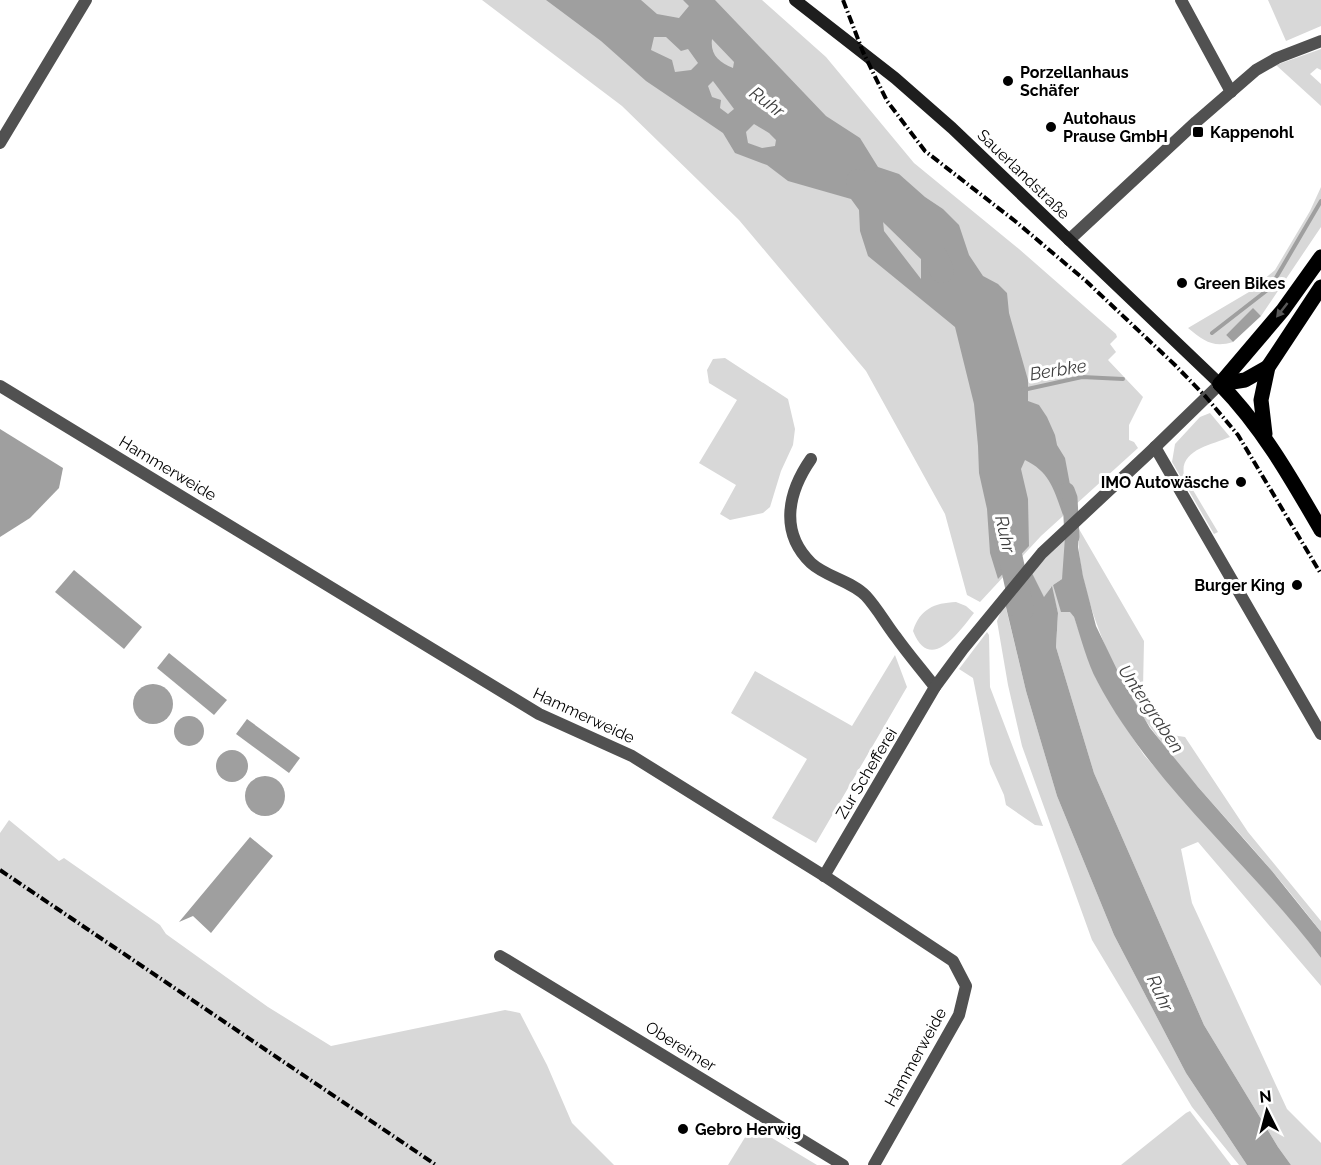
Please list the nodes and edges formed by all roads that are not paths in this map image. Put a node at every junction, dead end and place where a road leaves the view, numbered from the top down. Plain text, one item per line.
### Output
1 (86, 0) edge
2 (795, 0) edge
3 (1181, 0) edge
4 (1321, 41) edge
5 (1231, 92) junction
6 (0, 143) edge
7 (1069, 240) junction
8 (1321, 257) edge
9 (1321, 287) edge
10 (1268, 367) junction
11 (1220, 384) junction
12 (0, 386) edge
13 (1265, 437) junction
14 (1155, 447) junction
15 (811, 459) dead end
16 (1321, 530) edge
17 (935, 687) junction
18 (1321, 734) edge
19 (824, 876) junction
20 (500, 957) dead end
21 (843, 1165) edge
22 (873, 1165) edge

1 - 6 street
2 - 7 street, Sauerlandstraße
3 - 5 street
4 - 5 street
5 - 7 street
7 - 11 street, Sauerlandstraße
8 -> 11 main road
9 - 10 main road
10 - 11 main road
10 - 13 main road
11 - 13 main road
11 - 14 street
12 - 19 street, Hammerweide
13 - 16 main road
14 - 17 street, Zur Schefferei
14 - 18 street
15 - 17 street
17 - 19 street, Zur Schefferei
19 - 22 street, Hammerweide
20 - 21 street, Obereimer

